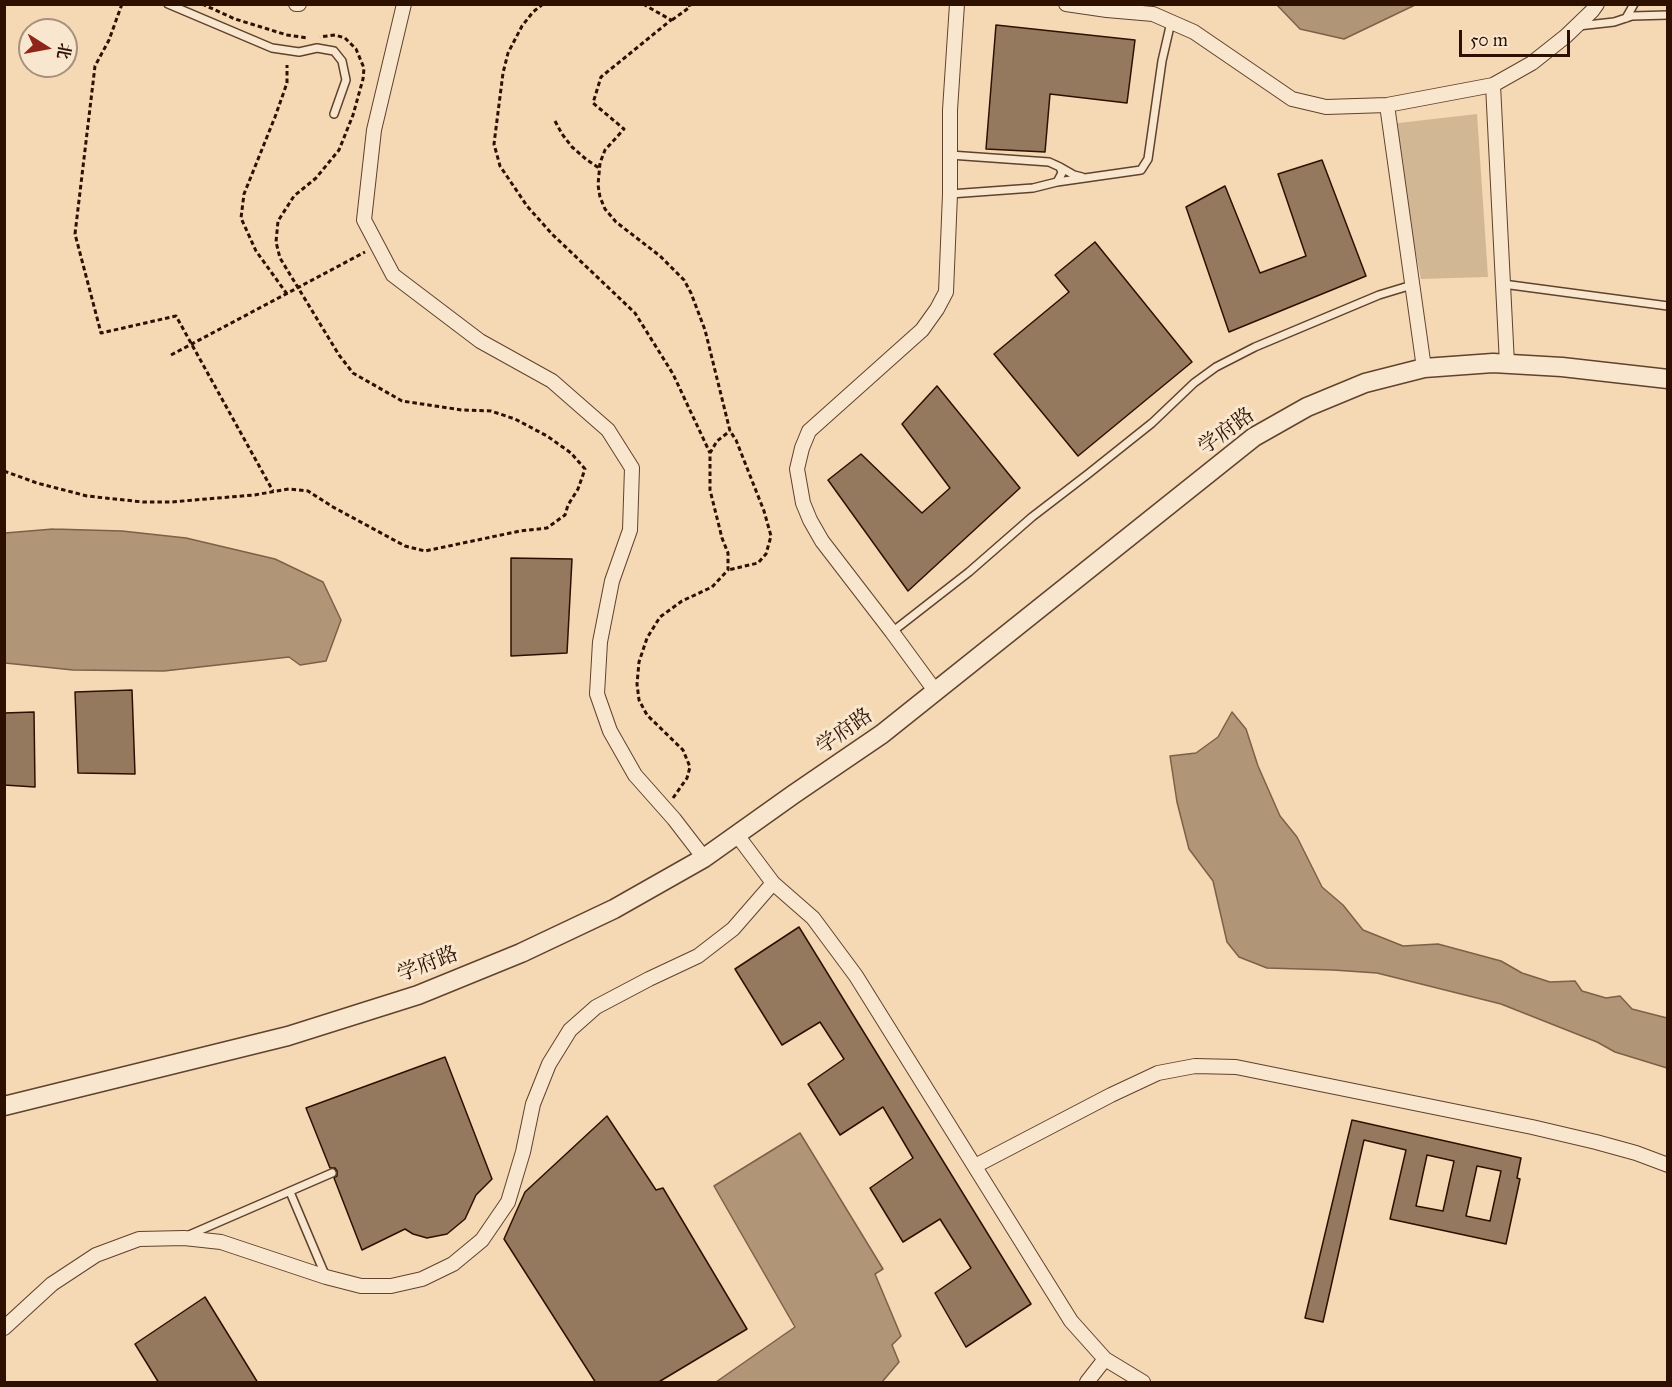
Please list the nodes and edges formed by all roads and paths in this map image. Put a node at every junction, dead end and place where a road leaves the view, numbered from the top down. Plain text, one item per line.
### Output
1 (122, 4) edge
2 (168, 4) edge
3 (404, 4) edge
4 (543, 4) edge
5 (643, 4) edge
6 (689, 4) edge
7 (957, 4) edge
8 (1066, 4) edge
9 (1596, 4) edge
10 (1634, 4) edge
11 (1668, 15) edge
12 (1626, 18) junction
13 (671, 20) junction
14 (1171, 21) junction
15 (1577, 26) junction
16 (287, 65) dead end
17 (1493, 85) junction
18 (1387, 105) junction
19 (334, 114) dead end
20 (555, 121) dead end
21 (950, 155) junction
22 (1060, 167) junction
23 (599, 168) junction
24 (1088, 178) junction
25 (1057, 182) junction
26 (950, 195) junction
27 (377, 245) junction
28 (1503, 284) junction
29 (1412, 285) junction
30 (287, 294) junction
31 (1668, 306) edge
32 (192, 344) junction
33 (171, 355) dead end
34 (1508, 364) junction
35 (1424, 368) junction
36 (1668, 379) edge
37 (730, 430) junction
38 (710, 453) junction
39 (4, 471) edge
40 (274, 492) junction
41 (568, 505) dead end
42 (728, 570) junction
43 (892, 632) junction
44 (936, 692) junction
45 (665, 810) junction
46 (737, 835) junction
47 (704, 858) junction
48 (773, 883) junction
49 (4, 1106) edge
50 (1668, 1165) edge
51 (975, 1166) junction
52 (332, 1173) dead end
53 (290, 1191) junction
54 (184, 1238) junction
55 (326, 1277) junction
56 (4, 1328) edge
57 (1105, 1359) junction
58 (1087, 1383) edge
59 (1143, 1383) edge

1 - 32 path
2 - 19 lane
3 - 27 street
4 - 38 path
5 - 13 path
6 - 13 path
7 - 21 street
8 - 14 street
9 - 15 street
10 - 12 lane
11 - 12 lane
12 - 15 lane
13 - 23 path
14 - 18 street
14 - 24 lane
15 - 17 street
16 - 30 path
17 - 18 street
17 - 28 street
18 - 29 street
20 - 23 path
21 - 22 lane
21 - 26 street
22 - 24 lane
22 - 25 lane
23 - 37 path
24 - 25 lane
25 - 26 lane
26 - 43 street
27 - 30 path
27 - 45 street
28 - 31 lane
28 - 34 street
29 - 35 street
29 - 43 lane
30 - 32 path
32 - 33 path
32 - 40 path
34 - 35 street, 学府路
34 - 36 street, 学府路
35 - 44 street, 学府路
37 - 38 path
37 - 42 path
38 - 42 path
39 - 40 path
40 - 41 path
42 - 45 path
43 - 44 street
44 - 46 street, 学府路
45 - 47 street
46 - 47 street, 学府路
46 - 48 street
47 - 49 street, 学府路
48 - 51 street
48 - 55 street
50 - 51 street
51 - 57 street
52 - 53 lane
53 - 54 lane
53 - 55 lane
54 - 55 street
54 - 56 street
57 - 58 street
57 - 59 street

